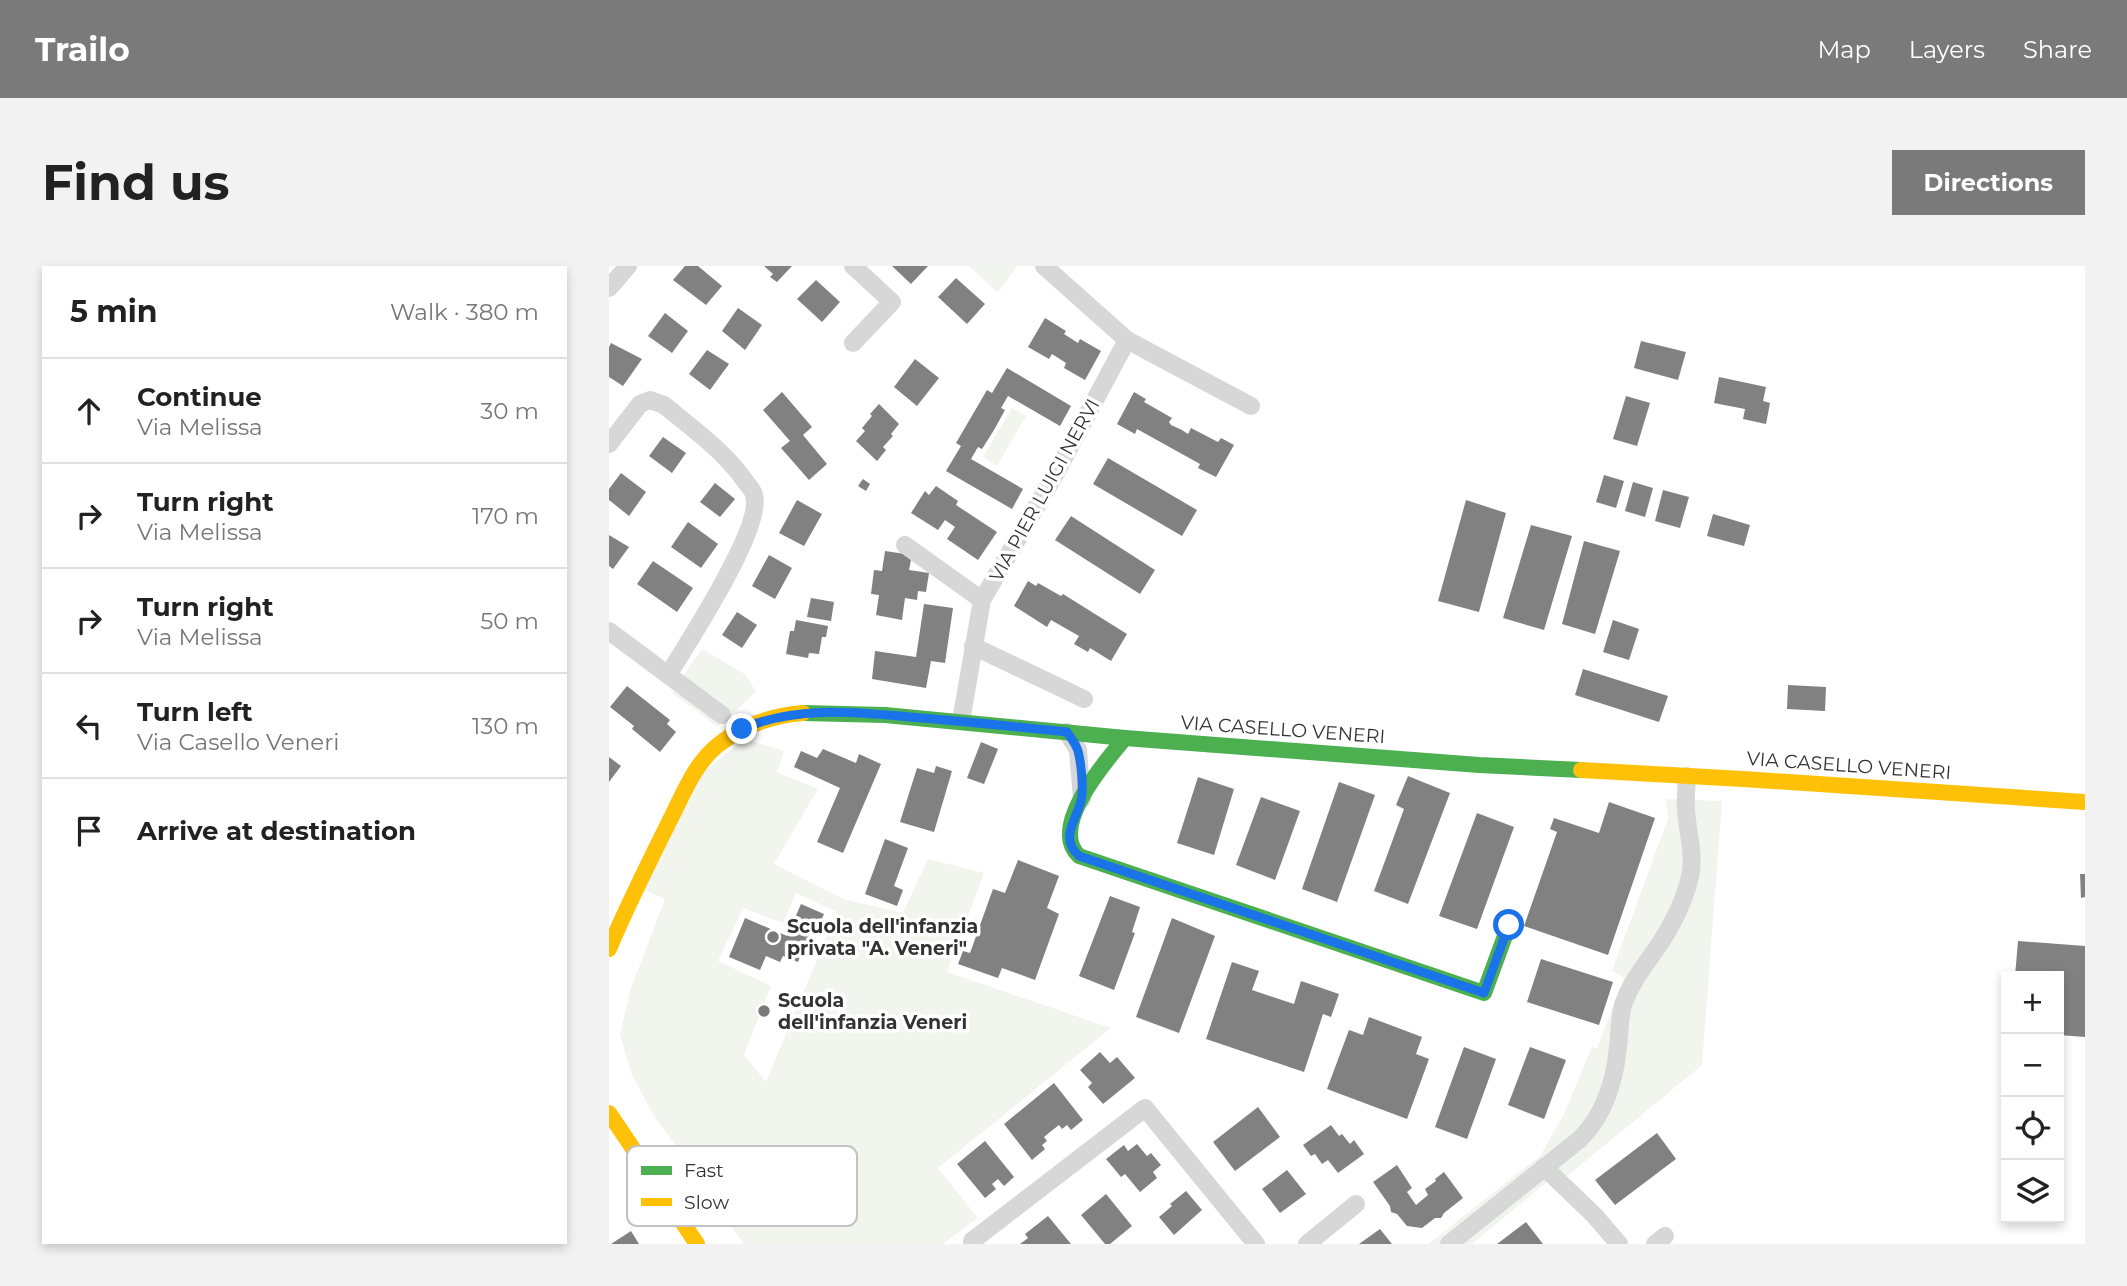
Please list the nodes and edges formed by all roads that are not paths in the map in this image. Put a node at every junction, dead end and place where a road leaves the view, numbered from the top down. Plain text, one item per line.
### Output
1 (628, 266) edge
2 (853, 266) edge
3 (1044, 266) edge
4 (609, 288) edge
5 (1127, 340) junction
6 (853, 343) dead end
7 (1251, 406) dead end
8 (609, 444) edge
9 (905, 545) dead end
10 (982, 600) junction
11 (615, 636) edge
12 (973, 646) junction
13 (609, 656) edge
14 (668, 675) junction
15 (1084, 699) dead end
16 (722, 715) dead end
17 (961, 721) junction
18 (1067, 732) junction
19 (1125, 738) junction
20 (1687, 776) junction
21 (1082, 799) junction
22 (2085, 802) edge
23 (1509, 925) dead end
24 (609, 949) edge
25 (609, 1114) edge
26 (631, 1146) edge
27 (1544, 1167) junction
28 (1356, 1204) dead end
29 (685, 1226) edge
30 (1471, 1237) edge
31 (971, 1243) edge
32 (697, 1244) edge
33 (1256, 1244) edge
34 (1307, 1244) edge
35 (1449, 1244) edge
36 (1619, 1244) edge

1 - 4 street
2 - 6 street
3 - 5 street
5 - 7 street
5 - 10 street, VIA PIER LUIGI NERVI
8 - 14 street
9 - 10 street
10 - 12 street, VIA PIER LUIGI NERVI
11 - 13 street
11 - 14 street
12 - 15 street
12 - 17 street, VIA PIER LUIGI NERVI
14 - 16 street
17 - 18 street, VIA CASELLO VENERI
17 - 24 street, VIA CASELLO VENERI
18 - 19 street, VIA CASELLO VENERI
18 - 21 street
19 - 20 street, VIA CASELLO VENERI
19 - 21 street
20 - 22 street, VIA CASELLO VENERI
20 - 27 street
21 - 23 street
25 - 26 street
27 - 30 street
27 - 36 street
28 - 34 street
29 - 32 street
30 - 35 street
31 - 33 street

